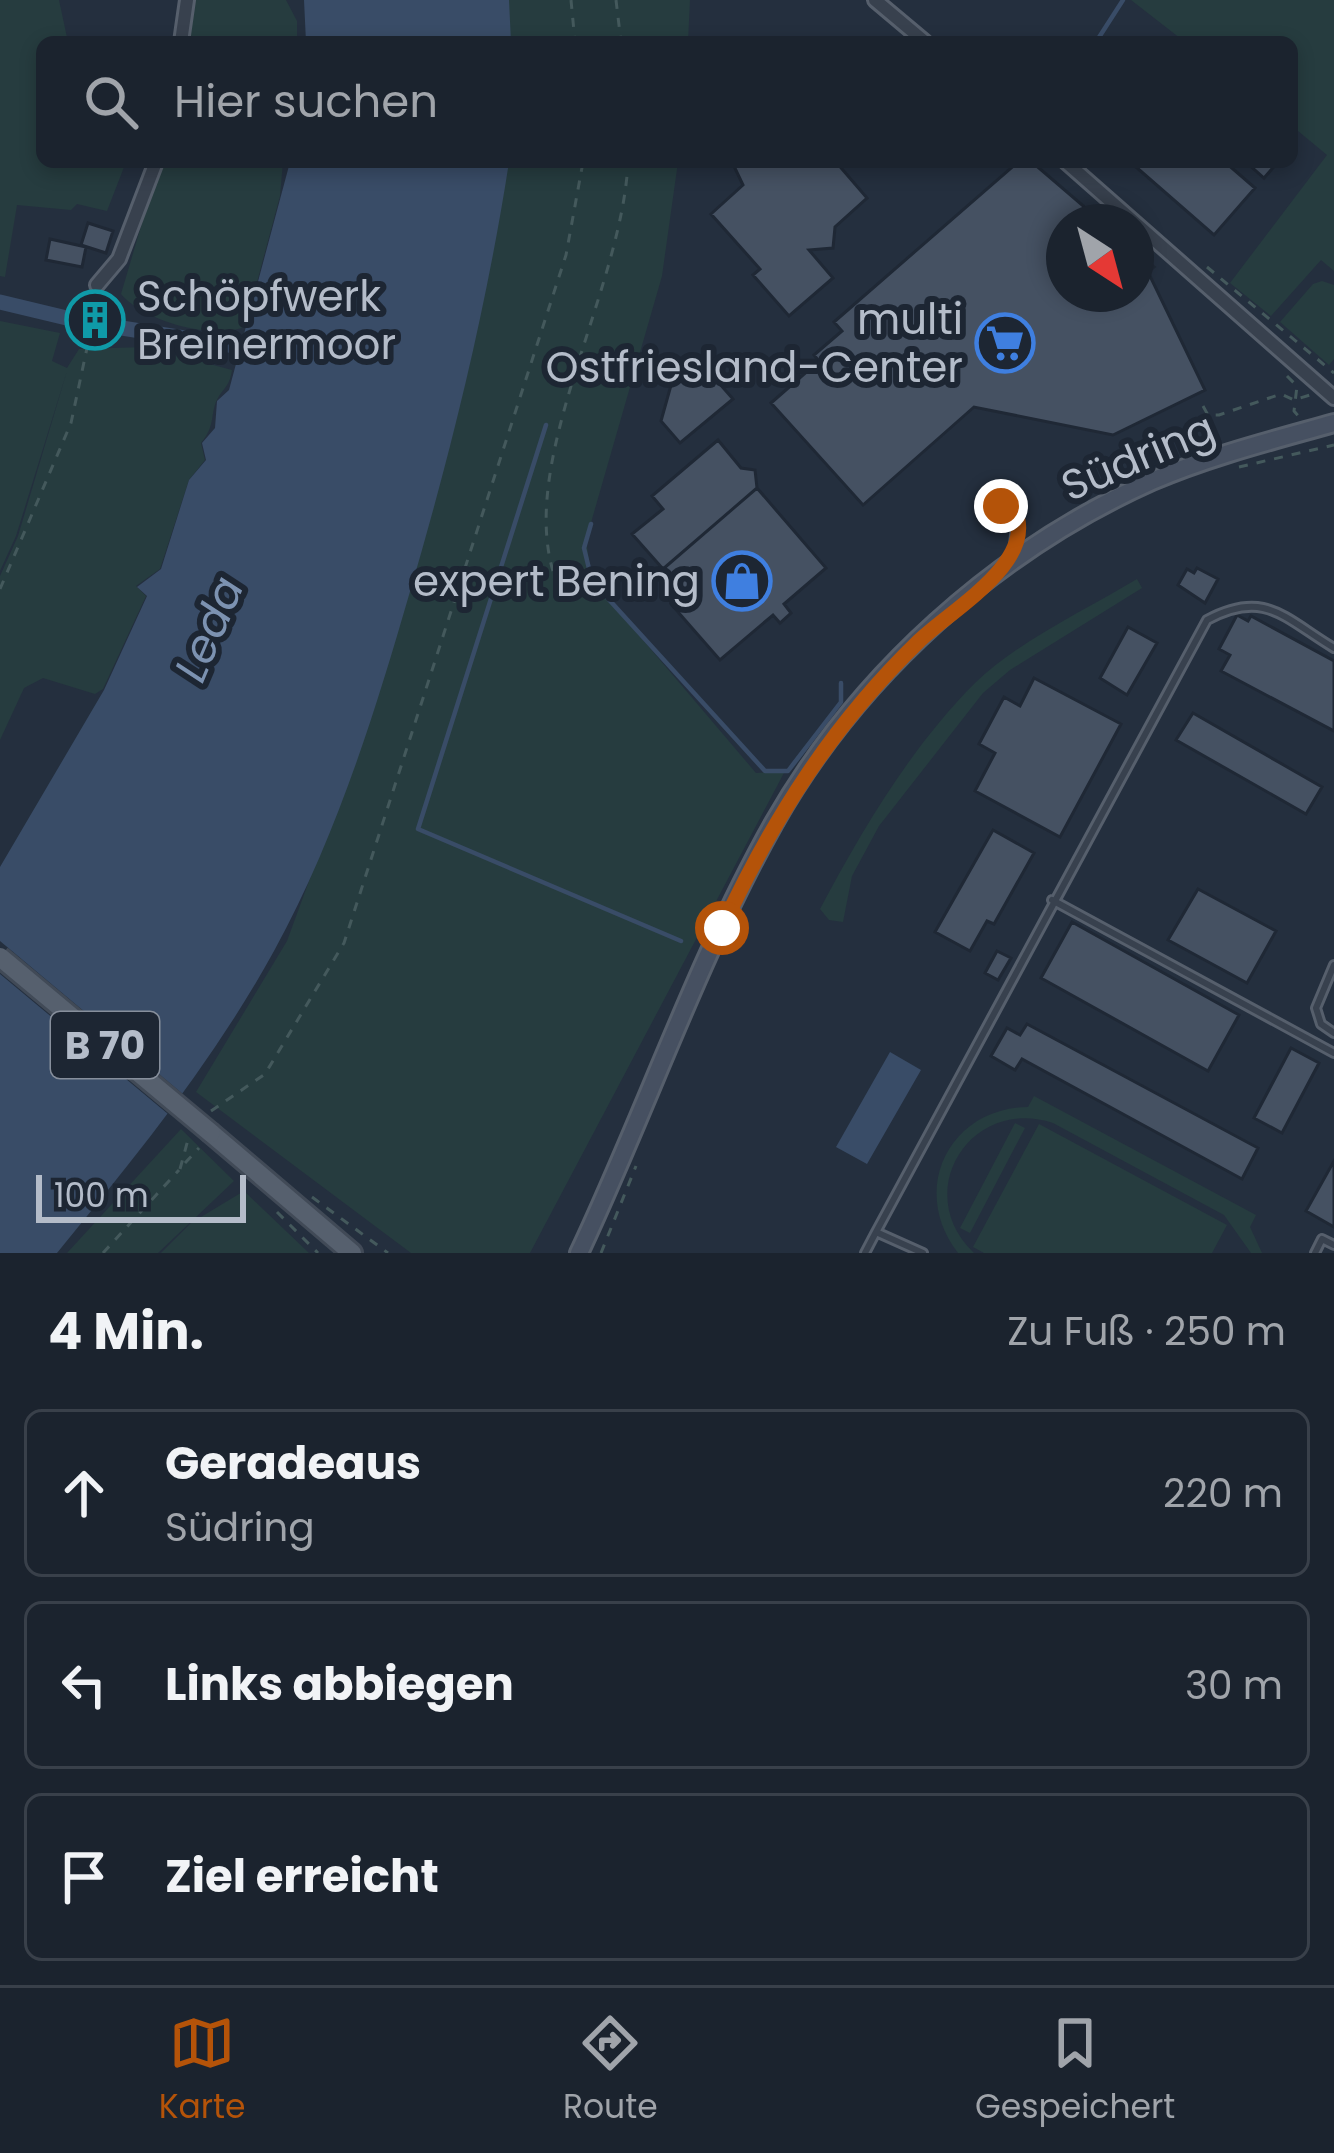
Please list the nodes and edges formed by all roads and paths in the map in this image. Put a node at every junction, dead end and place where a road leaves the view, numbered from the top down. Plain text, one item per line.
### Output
1 (187, 0) edge
2 (571, 0) edge
3 (616, 0) edge
4 (875, 0) edge
5 (183, 36) edge
6 (574, 36) edge
7 (620, 36) edge
8 (918, 36) edge
9 (153, 168) edge
10 (582, 168) edge
11 (627, 168) edge
12 (1073, 168) edge
13 (1202, 262) dead end
14 (97, 285) joint
15 (1334, 373) edge
16 (1334, 398) edge
17 (1294, 400) dead end
18 (1203, 406) dead end
19 (1334, 423) edge
20 (1334, 445) edge
21 (1234, 469) dead end
22 (994, 507) dead end
23 (1009, 564) junction
24 (553, 571) dead end
25 (0, 589) edge
26 (1334, 648) edge
27 (1052, 900) junction
28 (0, 957) edge
29 (1334, 965) edge
30 (1334, 1033) edge
31 (1334, 1053) edge
32 (205, 1141) junction
33 (640, 1156) dead end
34 (180, 1168) junction
35 (876, 1232) junction
36 (1334, 1245) edge
37 (103, 1253) edge
38 (352, 1253) edge
39 (579, 1253) edge
40 (601, 1253) edge
41 (865, 1253) edge
42 (923, 1253) edge
43 (1315, 1253) edge

1 - 5 street
2 - 6 path
3 - 7 path
4 - 8 street
9 - 14 street
10 - 34 path
11 - 24 path
12 - 16 street
13 - 15 path
14 - 25 path
17 - 18 path
19 - 23 main road, Südring
20 - 21 path
22 - 23 lane
23 - 39 main road, Südring
26 - 27 lane
27 - 31 lane
27 - 35 lane
28 - 32 main road, B 70, bridge
29 - 30 lane
32 - 34 path
32 - 38 main road, B 70
33 - 40 path
34 - 37 path
35 - 41 lane
35 - 42 lane
36 - 43 lane

